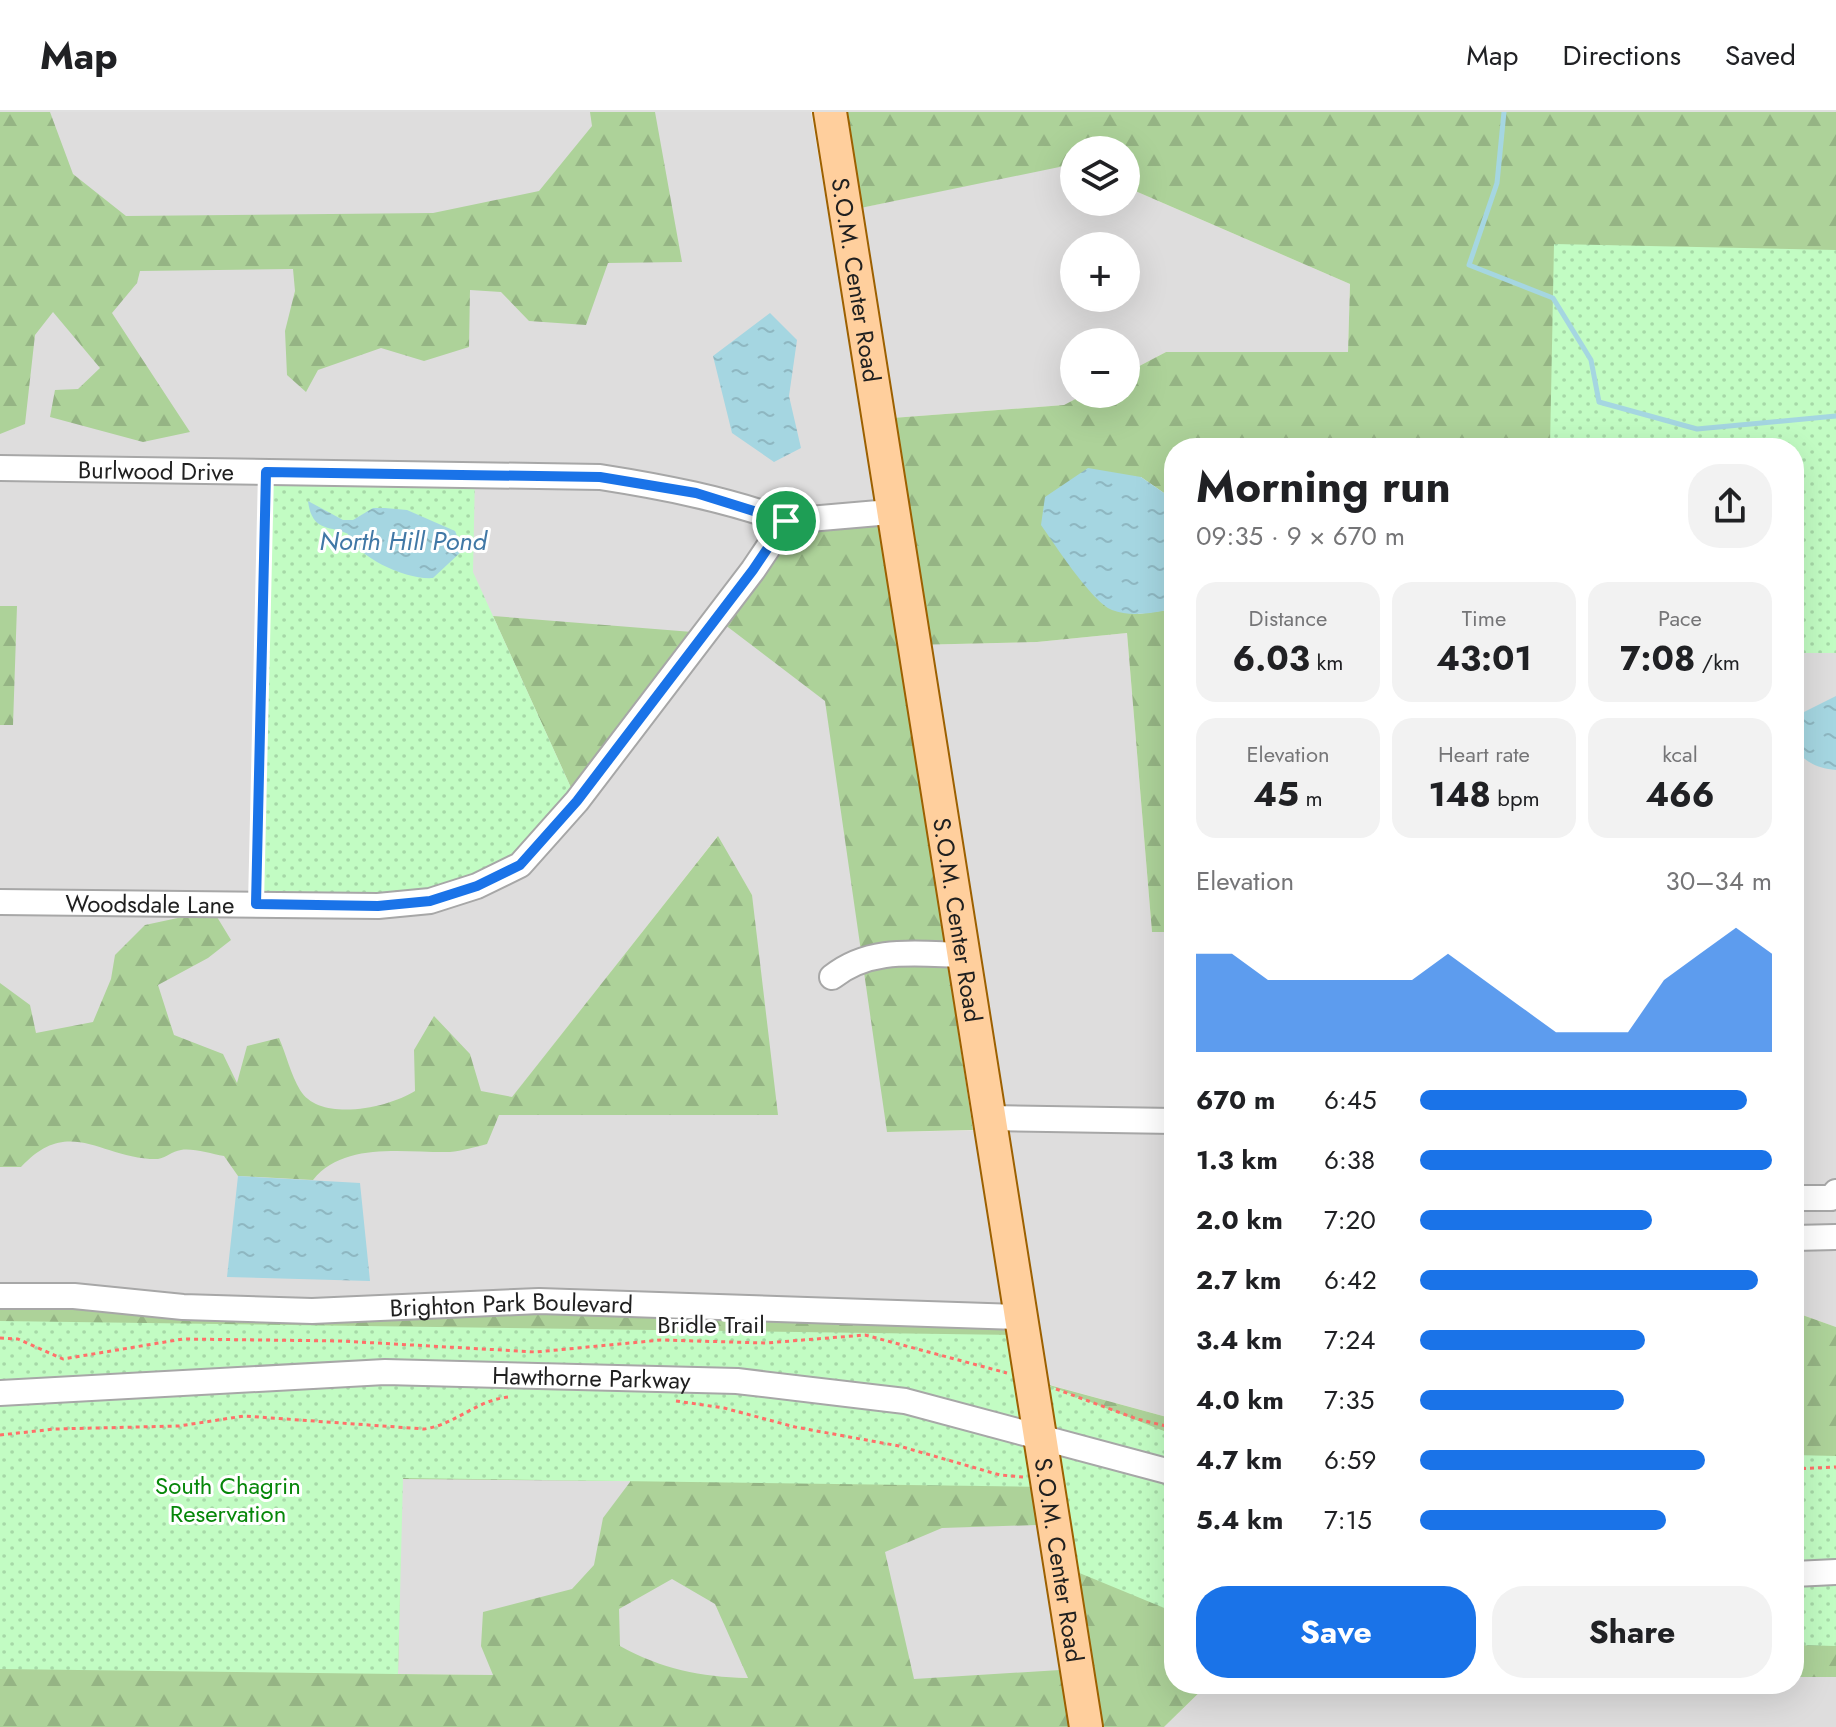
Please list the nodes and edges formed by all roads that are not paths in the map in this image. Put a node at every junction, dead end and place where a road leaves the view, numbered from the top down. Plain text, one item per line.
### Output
1 (830, 112) edge
2 (0, 468) edge
3 (890, 512) junction
4 (786, 521) junction
5 (0, 902) edge
6 (964, 955) junction
7 (832, 977) dead end
8 (990, 1118) junction
9 (1164, 1121) edge
10 (1836, 1192) edge
11 (1804, 1198) edge
12 (1836, 1237) edge
13 (1804, 1238) edge
14 (0, 1296) edge
15 (1021, 1317) junction
16 (0, 1393) edge
17 (1041, 1435) junction
18 (1164, 1470) edge
19 (1836, 1572) edge
20 (1804, 1574) edge
21 (1086, 1727) edge

1 - 3 main road, S.O.M. Center Road
2 - 4 street, Burlwood Drive
3 - 4 street
3 - 6 main road, S.O.M. Center Road
4 - 5 street, Woodsdale Lane
6 - 7 street
6 - 8 main road, S.O.M. Center Road
8 - 9 street
8 - 15 main road, S.O.M. Center Road
10 - 11 street
12 - 13 street
14 - 15 street, Brighton Park Boulevard
15 - 17 main road, S.O.M. Center Road
16 - 17 street, Hawthorne Parkway
17 - 18 street, Hawthorne Parkway
17 - 21 main road, S.O.M. Center Road
19 - 20 street

